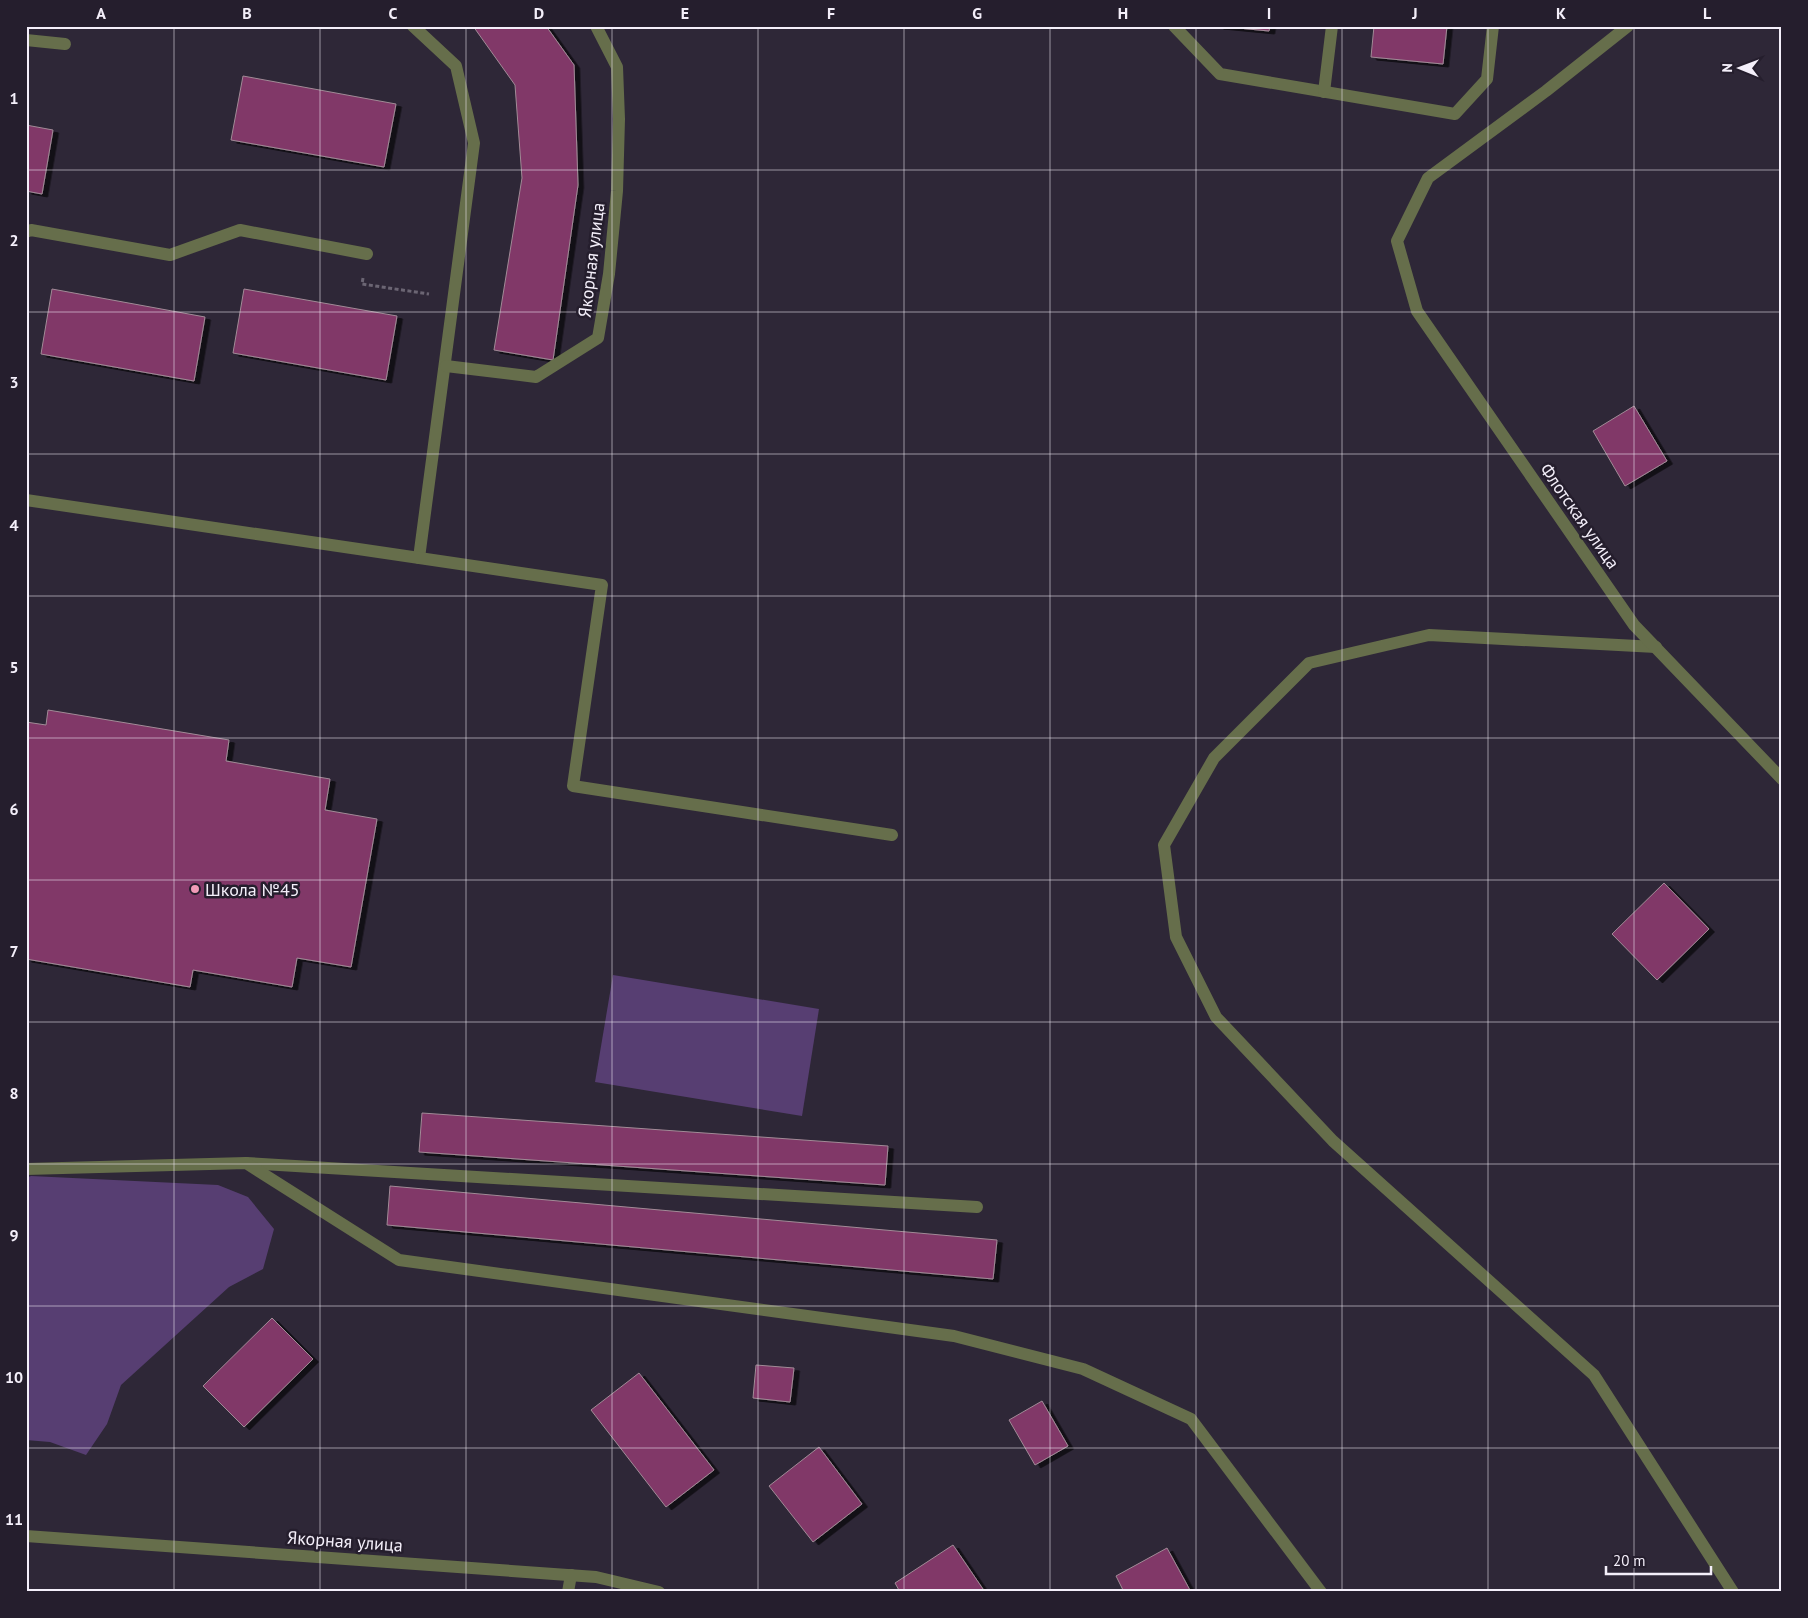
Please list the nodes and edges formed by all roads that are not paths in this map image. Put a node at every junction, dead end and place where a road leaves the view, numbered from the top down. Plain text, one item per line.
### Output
1 (413, 26) edge
2 (596, 26) edge
3 (1174, 26) edge
4 (1332, 26) edge
5 (1493, 26) edge
6 (1628, 26) edge
7 (26, 40) edge
8 (65, 44) dead end
9 (1324, 92) junction
10 (26, 232) edge
11 (367, 254) road end
12 (446, 366) junction
13 (26, 500) edge
14 (419, 558) junction
15 (1656, 647) junction
16 (1782, 778) edge
17 (892, 835) dead end
18 (246, 1163) junction
19 (26, 1169) edge
20 (977, 1207) dead end
21 (26, 1536) edge
22 (571, 1575) junction
23 (568, 1592) edge
24 (659, 1592) edge
25 (1321, 1592) edge
26 (1733, 1592) edge

1 - 12 street
2 - 12 street, Якорная улица
3 - 9 street
4 - 9 street
5 - 9 street
6 - 15 street, Флотская улица
7 - 8 street
10 - 11 street
12 - 14 street
13 - 14 street
14 - 17 street
15 - 16 street, Флотская улица
15 - 26 street
18 - 19 street
18 - 20 street
18 - 25 street
21 - 22 street, Якорная улица
22 - 23 street
22 - 24 street, Якорная улица

